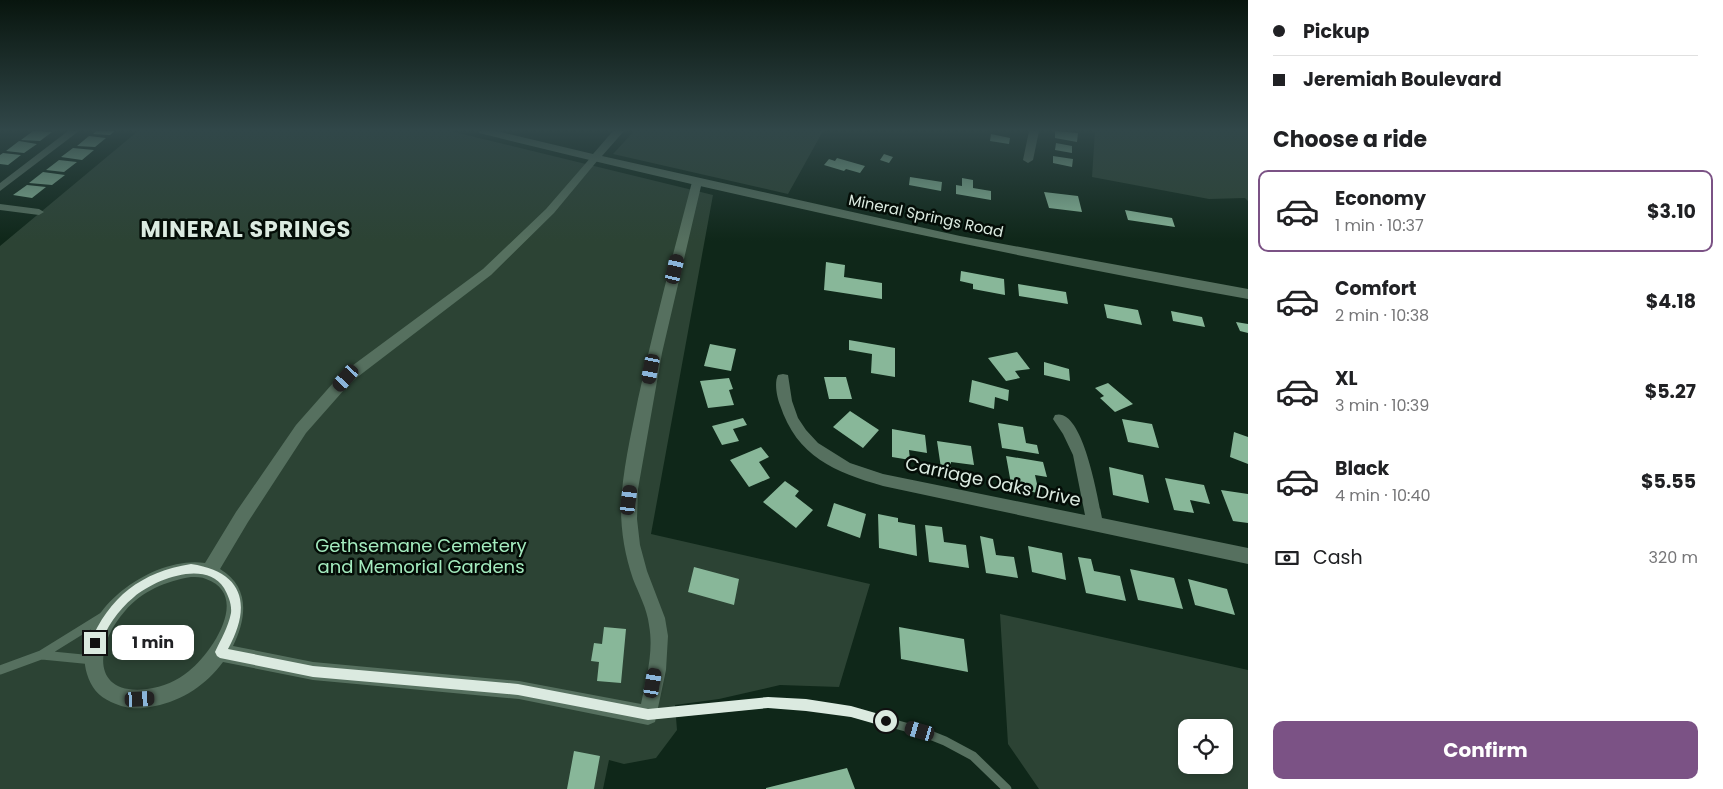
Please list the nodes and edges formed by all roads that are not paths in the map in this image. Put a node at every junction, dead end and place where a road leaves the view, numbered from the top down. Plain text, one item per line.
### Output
1 (26, 168) edge
2 (586, 168) edge
3 (636, 168) edge
4 (697, 182) junction
5 (0, 188) edge
6 (0, 207) edge
7 (39, 212) dead end
8 (1248, 294) edge
9 (783, 379) dead end
10 (1060, 419) dead end
11 (1095, 524) junction
12 (1248, 556) edge
13 (209, 572) junction
14 (113, 610) junction
15 (220, 652) junction
16 (41, 655) junction
17 (92, 660) junction
18 (0, 670) edge
19 (648, 715) junction
20 (1007, 789) edge

1 - 5 street
2 - 13 street
3 - 4 street, Mineral Springs Road
4 - 8 street, Mineral Springs Road
4 - 19 street
6 - 7 street
9 - 11 street, Carriage Oaks Drive
10 - 11 street
11 - 12 street, Carriage Oaks Drive
13 - 14 street
13 - 15 street
14 - 16 lane
14 - 17 street
15 - 17 street
15 - 19 street
16 - 17 lane
16 - 18 lane
19 - 20 lane

